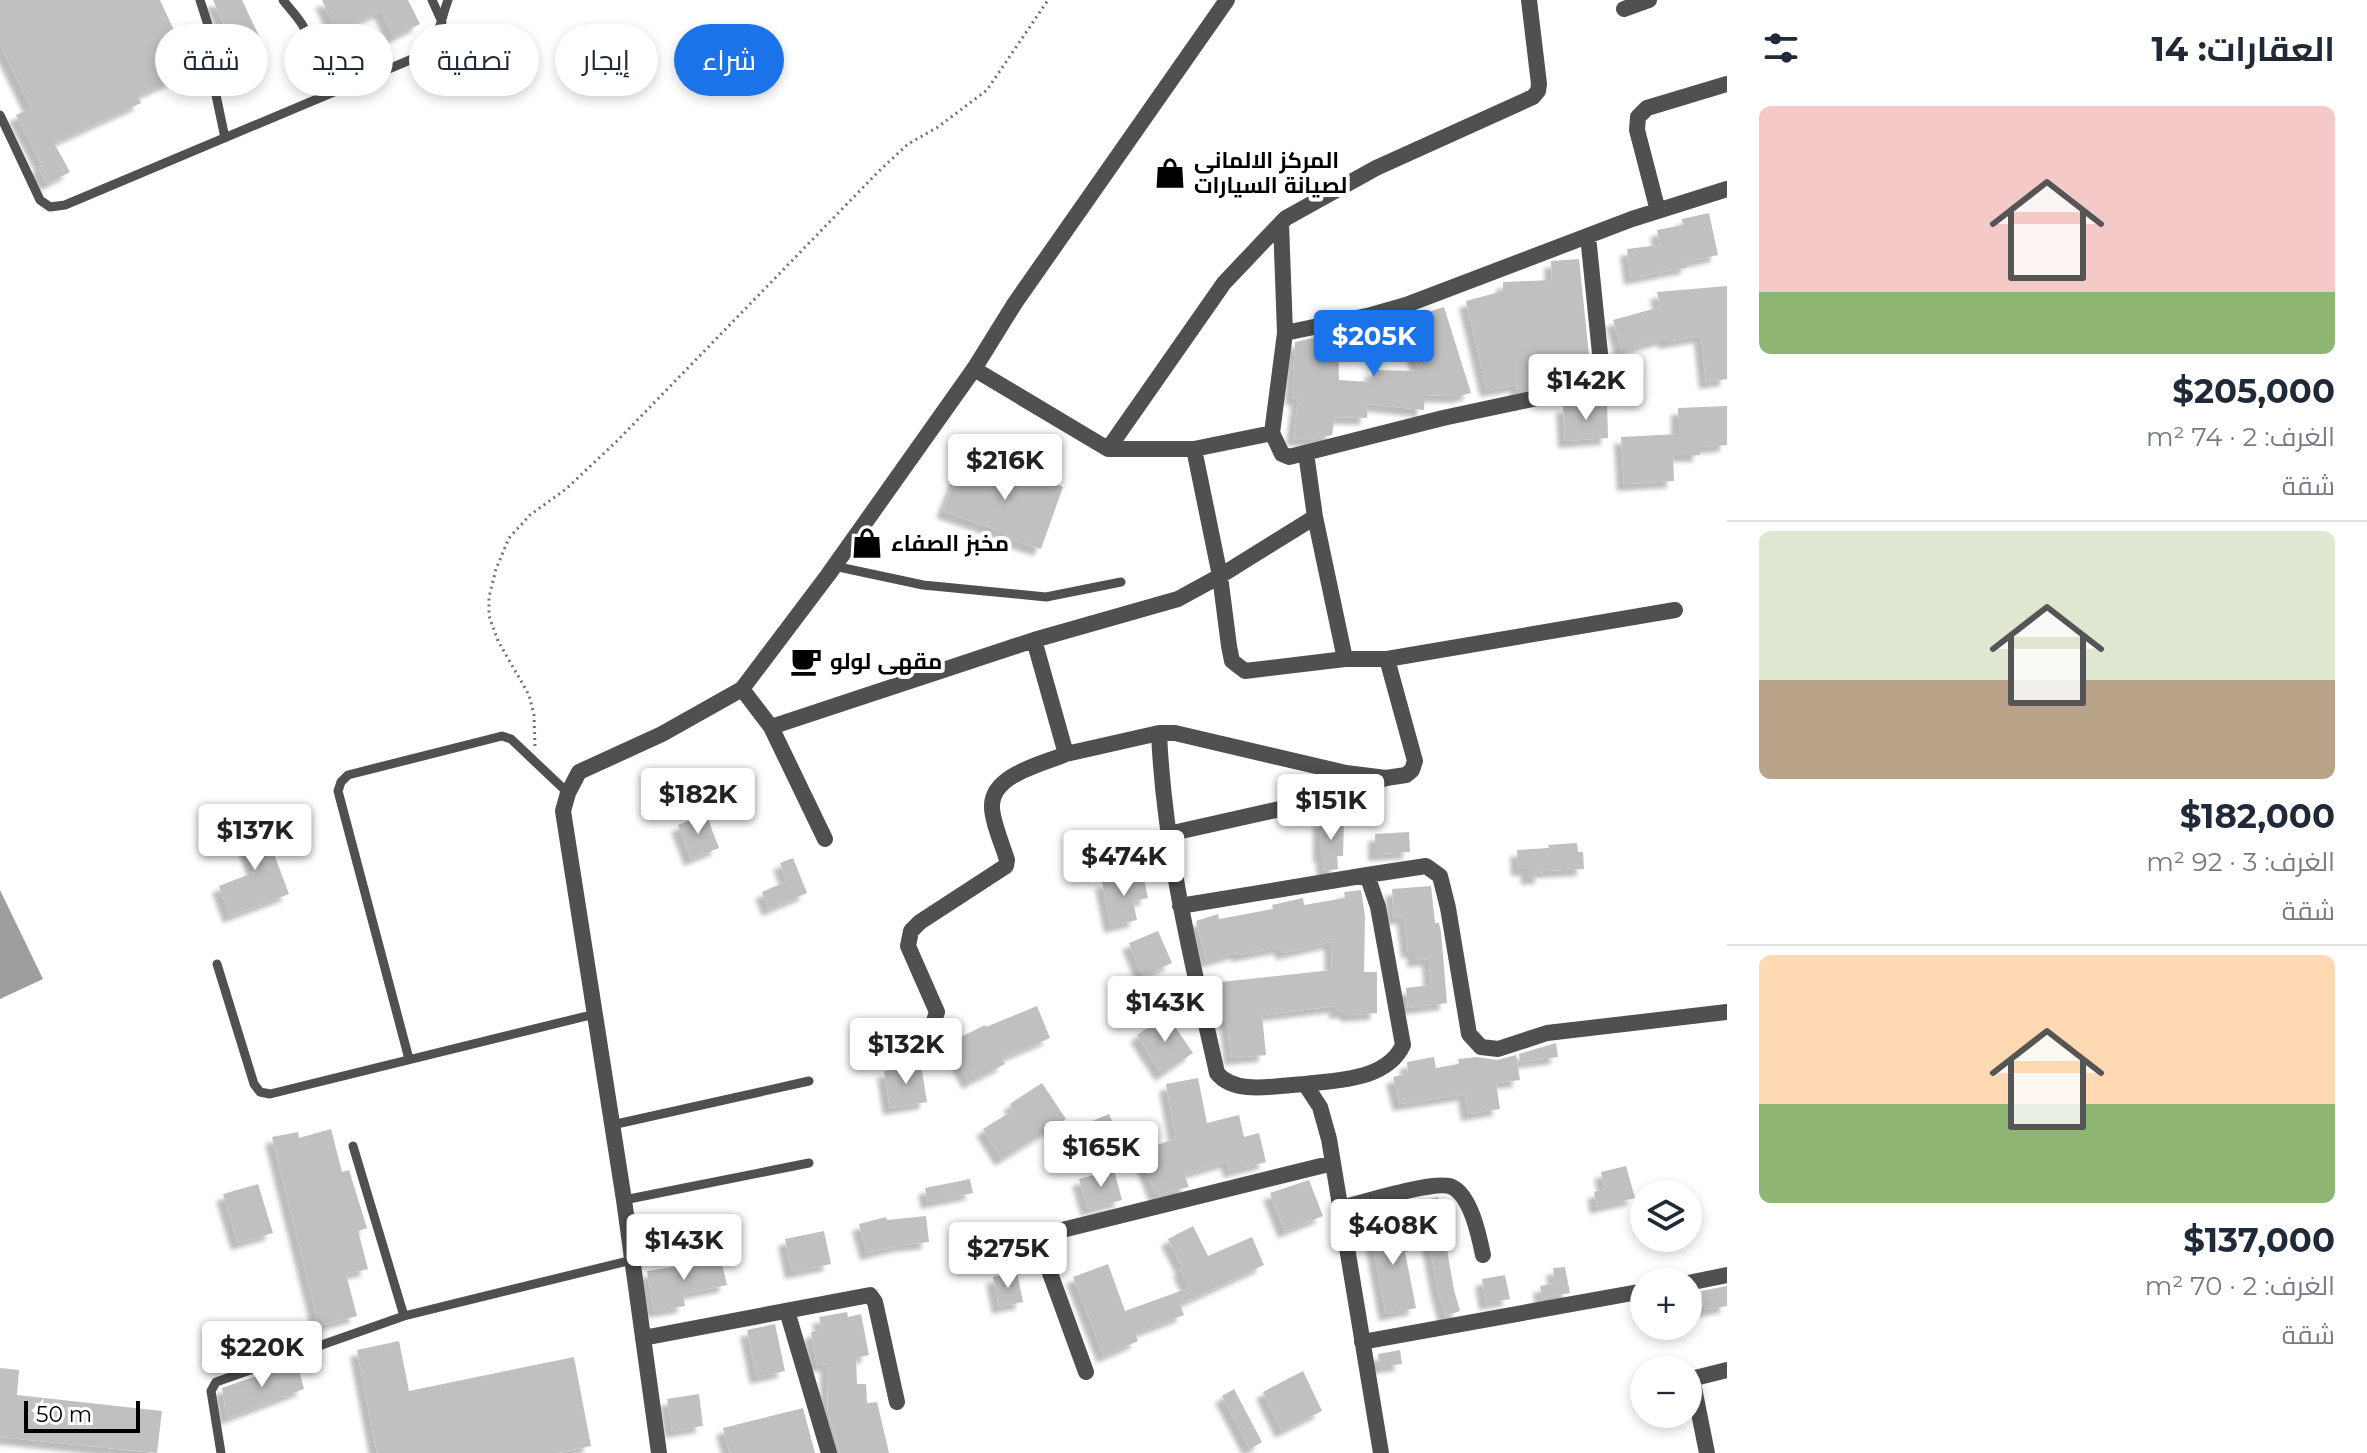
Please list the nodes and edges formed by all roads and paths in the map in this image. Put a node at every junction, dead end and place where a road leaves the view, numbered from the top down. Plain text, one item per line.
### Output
1 (200, 0) edge
2 (283, 0) edge
3 (432, 0) edge
4 (448, 0) edge
5 (1048, 0) edge
6 (1227, 0) edge
7 (1529, 0) edge
8 (1649, 0) edge
9 (1624, 9) dead end
10 (442, 22) junction
11 (302, 24) edge
12 (393, 67) edge
13 (1727, 84) edge
14 (325, 96) edge
15 (0, 115) edge
16 (225, 138) junction
17 (1727, 189) edge
18 (1658, 211) junction
19 (1281, 223) junction
20 (1588, 236) junction
21 (1285, 333) junction
22 (974, 369) junction
23 (1272, 433) junction
24 (1108, 449) junction
25 (1194, 449) junction
26 (1306, 453) junction
27 (1315, 517) junction
28 (834, 566) junction
29 (1220, 576) junction
30 (1121, 582) dead end
31 (1675, 610) dead end
32 (1034, 640) junction
33 (1345, 659) junction
34 (1387, 659) junction
35 (742, 689) junction
36 (771, 727) junction
37 (1159, 733) junction
38 (1066, 754) junction
39 (536, 762) junction
40 (1386, 778) junction
41 (568, 793) junction
42 (1168, 834) junction
43 (825, 839) dead end
44 (1367, 875) junction
45 (1180, 906) junction
46 (217, 964) dead end
47 (1727, 1012) edge
48 (595, 1014) junction
49 (867, 1053) dead end
50 (409, 1059) junction
51 (809, 1081) dead end
52 (1305, 1084) junction
53 (612, 1125) junction
54 (353, 1146) dead end
55 (809, 1163) dead end
56 (1333, 1163) junction
57 (624, 1200) junction
58 (1341, 1208) junction
59 (1483, 1255) dead end
60 (632, 1260) junction
61 (1727, 1275) edge
62 (1702, 1280) edge
63 (1630, 1294) edge
64 (787, 1311) junction
65 (404, 1316) junction
66 (643, 1338) junction
67 (1362, 1342) junction
68 (1727, 1370) edge
69 (1086, 1372) dead end
70 (897, 1402) dead end
71 (221, 1453) edge
72 (659, 1453) edge
73 (829, 1453) edge
74 (1381, 1453) edge
75 (1707, 1453) edge

1 - 16 lane
2 - 11 lane
3 - 10 lane
4 - 10 lane
5 - 39 path
6 - 22 street
7 - 19 street
8 - 9 street
10 - 12 lane
13 - 18 street
14 - 16 lane
15 - 16 lane
17 - 18 street
18 - 20 street
19 - 21 street
19 - 24 street
20 - 21 street
20 - 26 street
21 - 23 street
22 - 24 street
22 - 28 street
23 - 25 street
23 - 26 street
24 - 25 street
25 - 29 street
26 - 27 street
27 - 29 street
27 - 33 street
28 - 30 lane
28 - 35 street
29 - 32 street
29 - 33 street
31 - 34 street
32 - 36 street
32 - 38 street
33 - 34 street
34 - 40 street
35 - 36 street
35 - 41 street
36 - 43 street
37 - 38 street
37 - 40 street
37 - 42 street
38 - 49 street
39 - 41 lane
39 - 50 lane
40 - 42 street
41 - 48 street
42 - 45 street
44 - 45 street
44 - 47 street
44 - 52 street
45 - 52 street
46 - 50 lane
48 - 50 lane
48 - 53 street
51 - 53 lane
52 - 56 street
53 - 57 street
54 - 65 lane
55 - 57 lane
56 - 58 street
56 - 69 street
57 - 60 street
58 - 59 street
58 - 67 street
60 - 65 lane
60 - 66 street
61 - 62 street
63 - 67 street
64 - 66 street
64 - 70 street
64 - 73 street
65 - 71 lane
66 - 72 street
67 - 74 street
68 - 75 street

